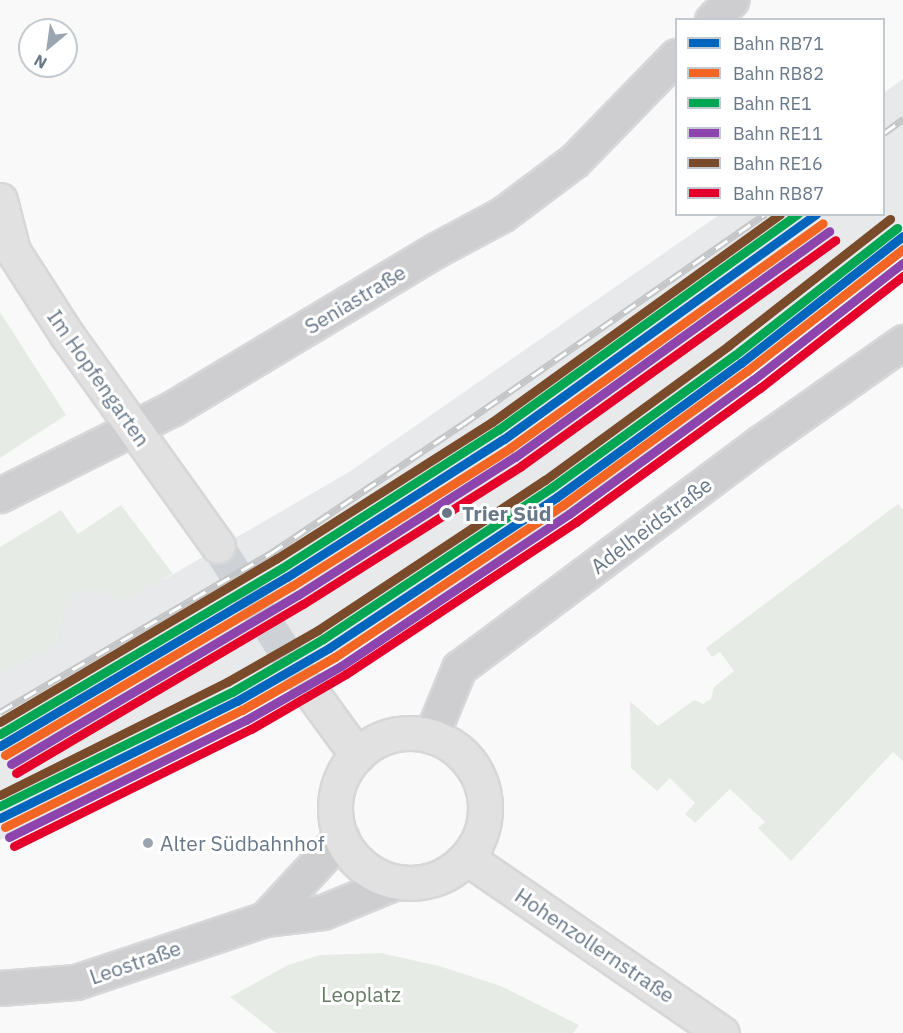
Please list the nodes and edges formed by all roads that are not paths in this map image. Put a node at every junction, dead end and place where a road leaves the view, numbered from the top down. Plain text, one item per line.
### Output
1 (731, 0) edge
2 (714, 18) edge
3 (675, 57) edge
4 (0, 200) edge
5 (903, 342) edge
6 (133, 429) junction
7 (0, 495) edge
8 (218, 546) tunnel mouth
9 (309, 689) tunnel mouth
10 (431, 736) junction
11 (357, 755) junction
12 (341, 837) junction
13 (467, 858) junction
14 (396, 882) junction
15 (265, 919) junction
16 (0, 988) edge
17 (722, 1033) edge

1 - 2 street
3 - 6 street, Seniastraße
4 - 6 street, Im Hopfengarten
5 - 10 street, Adelheidstraße
6 - 7 street, Seniastraße
6 - 8 street, Im Hopfengarten
9 - 11 street
10 - 11 street
10 - 13 street
11 - 12 street
12 - 14 street
12 - 15 street, Leostraße
13 - 14 street
13 - 17 street, Hohenzollernstraße
14 - 15 street, Leostraße
15 - 16 street, Leostraße

